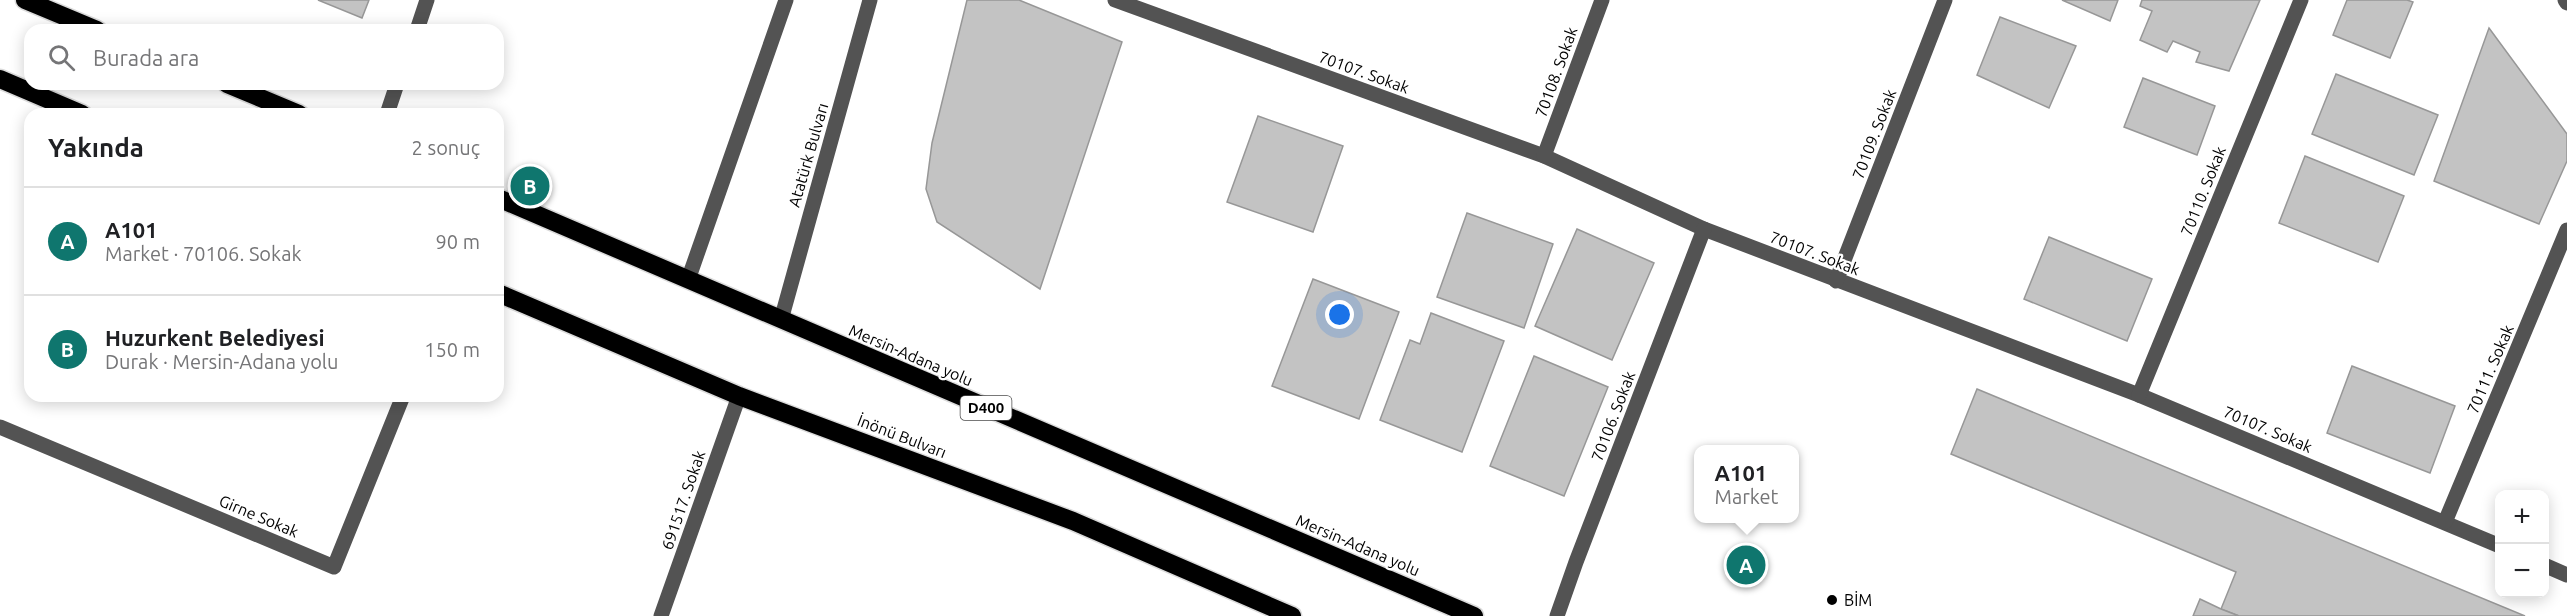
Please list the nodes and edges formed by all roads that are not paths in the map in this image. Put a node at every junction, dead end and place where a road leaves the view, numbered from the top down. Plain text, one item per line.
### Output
1 (25, 0) edge
2 (427, 0) edge
3 (786, 0) edge
4 (870, 0) edge
5 (1115, 0) edge
6 (1602, 0) edge
7 (1945, 0) edge
8 (2301, 0) edge
9 (83, 24) edge
10 (419, 24) edge
11 (0, 79) edge
12 (24, 89) edge
13 (26, 90) edge
14 (241, 90) edge
15 (395, 90) edge
16 (68, 108) edge
17 (285, 108) edge
18 (389, 108) edge
19 (1544, 156) junction
20 (504, 201) edge
21 (1704, 229) junction
22 (2567, 230) edge
23 (688, 280) junction
24 (1836, 281) junction
25 (504, 297) edge
26 (781, 321) junction
27 (2139, 395) junction
28 (739, 396) junction
29 (401, 402) edge
30 (0, 427) edge
31 (2445, 522) junction
32 (2495, 544) edge
33 (2549, 567) edge
34 (2567, 575) edge
35 (661, 616) edge
36 (1292, 616) edge
37 (1474, 616) edge
38 (1557, 616) edge

1 - 9 highway
2 - 10 street
3 - 23 street
4 - 26 street, Atatürk Bulvarı
5 - 19 street, 70107. Sokak
6 - 19 street, 70108. Sokak
7 - 24 street, 70109. Sokak
8 - 27 street, 70110. Sokak
11 - 12 highway
13 - 16 highway
14 - 17 highway
15 - 18 street
19 - 21 street, 70107. Sokak
20 - 23 highway, Mersin-Adana yolu / D400
21 - 24 street, 70107. Sokak
21 - 38 street, 70106. Sokak
22 - 31 street, 70111. Sokak
23 - 26 highway, Mersin-Adana yolu / D400
24 - 27 street, 70107. Sokak
25 - 28 highway, İnönü Bulvarı
26 - 37 highway, Mersin-Adana yolu / D400
27 - 31 street, 70107. Sokak
28 - 35 street, 691517. Sokak
28 - 36 highway, İnönü Bulvarı
29 - 30 street, Girne Sokak
31 - 32 street, 70107. Sokak
33 - 34 street

